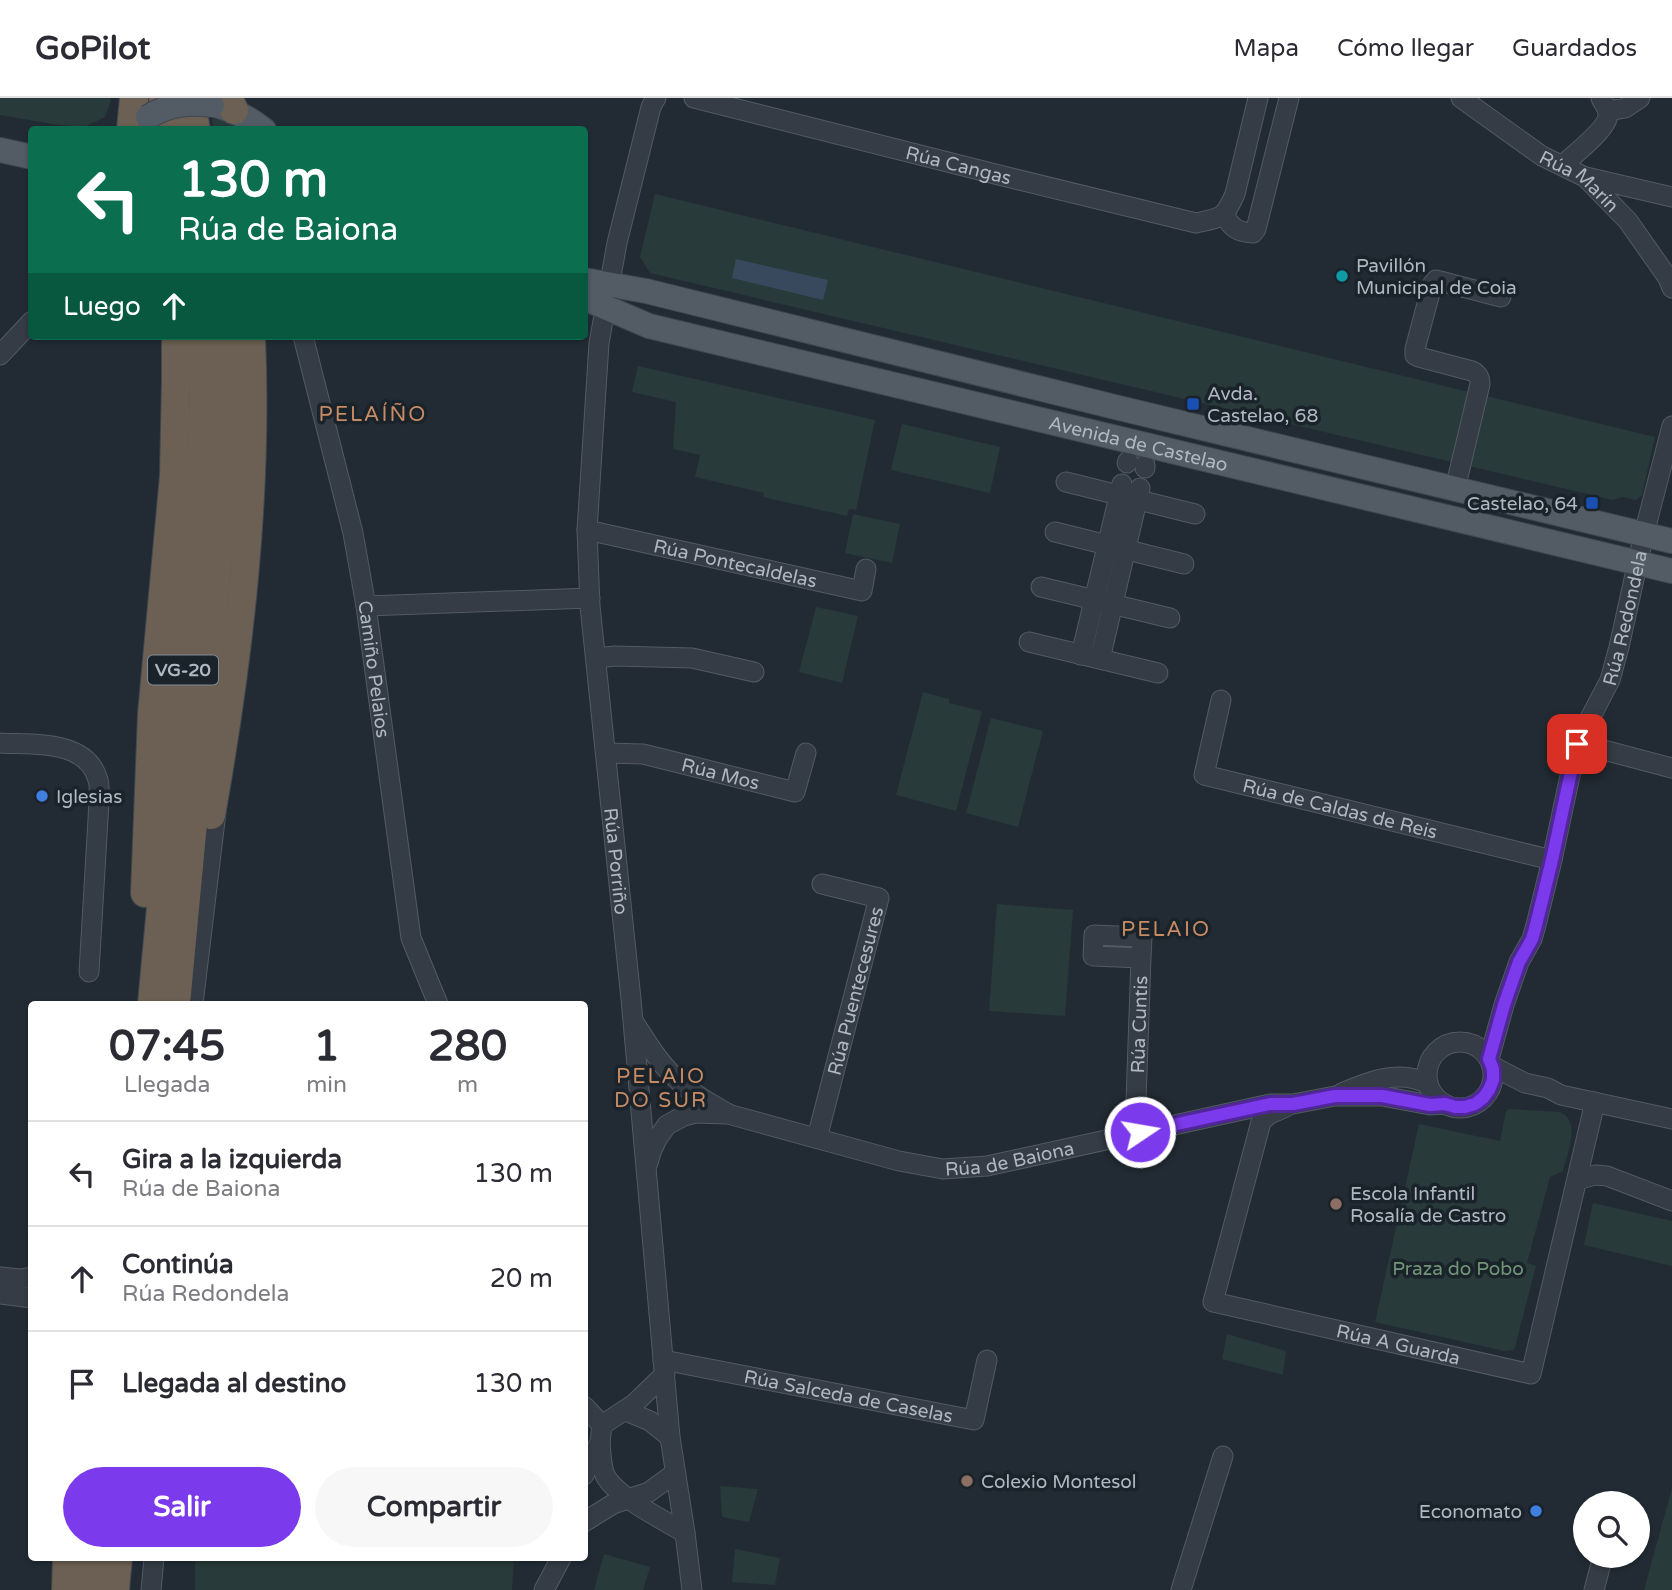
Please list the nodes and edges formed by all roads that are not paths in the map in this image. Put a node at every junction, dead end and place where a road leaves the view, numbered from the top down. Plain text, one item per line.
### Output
1 (656, 98) edge
2 (694, 98) edge
3 (1258, 98) edge
4 (1289, 98) edge
5 (1461, 98) edge
6 (1640, 98) edge
7 (1605, 105) edge
8 (231, 108) edge
9 (141, 115) edge
10 (202, 126) edge
11 (0, 133) edge
12 (28, 138) edge
13 (0, 150) edge
14 (28, 156) edge
15 (1563, 165) junction
16 (1585, 177) junction
17 (1672, 197) edge
18 (1224, 215) junction
19 (1672, 288) edge
20 (600, 296) edge
21 (1501, 298) dead end
22 (28, 325) edge
23 (182, 340) edge
24 (184, 340) edge
25 (226, 340) edge
26 (251, 340) edge
27 (304, 340) edge
28 (0, 355) edge
29 (1672, 426) edge
30 (1135, 471) junction
31 (1066, 482) dead end
32 (1455, 489) junction
33 (1195, 514) dead end
34 (587, 530) junction
35 (1055, 531) dead end
36 (1644, 534) junction
37 (1672, 541) edge
38 (1117, 547) junction
39 (1638, 563) junction
40 (1184, 564) dead end
41 (866, 569) dead end
42 (1672, 571) edge
43 (1041, 587) dead end
44 (590, 598) junction
45 (1104, 602) junction
46 (366, 606) junction
47 (1170, 618) dead end
48 (1029, 642) dead end
49 (1091, 657) junction
50 (596, 658) junction
51 (754, 671) dead end
52 (1158, 673) dead end
53 (1221, 700) dead end
54 (225, 734) junction
55 (0, 743) edge
56 (1577, 744) junction
57 (606, 753) junction
58 (806, 753) dead end
59 (1672, 768) edge
60 (146, 858) junction
61 (1552, 860) junction
62 (822, 884) dead end
63 (159, 932) junction
64 (181, 951) junction
65 (1141, 958) dead end
66 (89, 972) dead end
67 (138, 1001) edge
68 (152, 1001) edge
69 (176, 1001) edge
70 (193, 1001) edge
71 (437, 1001) edge
72 (633, 1021) junction
73 (1490, 1063) junction
74 (1428, 1084) junction
75 (1488, 1092) junction
76 (1561, 1095) junction
77 (1335, 1096) junction
78 (1595, 1102) junction
79 (1293, 1104) junction
80 (1445, 1104) junction
81 (728, 1114) junction
82 (1672, 1119) edge
83 (1140, 1132) junction
84 (817, 1138) junction
85 (646, 1173) junction
86 (1577, 1180) junction
87 (1672, 1201) edge
88 (0, 1277) edge
89 (28, 1278) edge
90 (0, 1294) edge
91 (28, 1298) edge
92 (987, 1360) dead end
93 (664, 1367) junction
94 (626, 1411) junction
95 (588, 1413) edge
96 (601, 1434) junction
97 (670, 1437) junction
98 (1223, 1456) dead end
99 (588, 1465) edge
100 (675, 1473) junction
101 (630, 1499) junction
102 (588, 1520) edge
103 (685, 1533) junction
104 (67, 1561) edge
105 (91, 1561) edge
106 (105, 1561) edge
107 (118, 1561) edge
108 (129, 1561) edge
109 (154, 1561) edge
110 (558, 1561) edge
111 (1600, 1568) edge
112 (66, 1590) edge
113 (88, 1590) edge
114 (103, 1590) edge
115 (114, 1590) edge
116 (127, 1590) edge
117 (151, 1590) edge
118 (544, 1590) edge
119 (692, 1590) edge
120 (1181, 1590) edge
121 (1594, 1590) edge

1 - 20 street, Rúa Porriño
2 - 18 street, Rúa Cangas
3 - 18 street
4 - 18 street
5 - 15 street, Rúa Marín
6 - 7 street
7 - 15 street
8 - 9 main road, bridge
8 - 10 highway
11 - 12 main road
13 - 14 main road
15 - 16 street, Rúa Marín
16 - 17 street
16 - 19 street, Rúa Marín
20 - 30 main road, Avenida de Castelao
20 - 32 main road, Avenida de Castelao
20 - 34 street, Rúa Porriño
21 - 32 street
22 - 28 street
23 - 60 highway
24 - 63 highway, VG-20
25 - 64 highway, VG-20
26 - 54 highway
27 - 46 street, Camiño Pelaios
29 - 36 street
30 - 31 street
30 - 33 street
30 - 38 street
30 - 39 main road, Avenida de Castelao
32 - 36 main road, Avenida de Castelao
34 - 41 street, Rúa Pontecaldelas
34 - 44 street, Rúa Porriño
35 - 38 street
36 - 37 main road, Avenida de Castelao
36 - 39 street, Rúa Redondela
38 - 40 street
38 - 45 street
39 - 42 main road, Avenida de Castelao
39 - 56 street, Rúa Redondela
43 - 45 street
44 - 46 street
44 - 50 street, Rúa Porriño
45 - 47 street
45 - 49 street
46 - 71 street, Camiño Pelaios
48 - 49 street
49 - 52 street
50 - 51 street
50 - 57 street, Rúa Porriño
53 - 61 street, Rúa de Caldas de Reis
54 - 64 highway
54 - 70 street
55 - 66 street
56 - 59 street
56 - 61 street, Rúa Redondela
57 - 58 street, Rúa Mos
57 - 72 street, Rúa Porriño
60 - 63 highway
60 - 67 highway
61 - 73 street, Rúa Redondela
62 - 84 street, Rúa Puentecesures
63 - 68 highway, VG-20
64 - 69 highway, VG-20
65 - 83 street, Rúa Cuntis
72 - 81 street, Rúa de Baiona
72 - 85 street, Rúa Porriño
73 - 74 street, Rúa de Baiona
73 - 75 street
73 - 76 street, Rúa de Baiona
74 - 77 street, Rúa de Baiona
74 - 80 street
75 - 76 street, Rúa de Baiona
75 - 80 street, Rúa de Baiona
76 - 78 street, Rúa de Baiona
77 - 79 street, Rúa de Baiona
77 - 80 street, Rúa de Baiona
78 - 82 street, Rúa de Baiona
78 - 86 street, Rúa A Guarda
79 - 83 street, Rúa de Baiona
79 - 86 street, Rúa A Guarda
81 - 84 street, Rúa de Baiona
81 - 85 street, Rúa de Baiona
83 - 84 street, Rúa de Baiona
85 - 93 street, Rúa Porriño
86 - 87 street
88 - 89 street
90 - 91 street
92 - 93 street, Rúa Salceda de Caselas
93 - 94 street
93 - 97 street, Rúa Porriño
94 - 96 street
94 - 97 street
95 - 96 street
96 - 99 street
96 - 101 street
97 - 100 street
98 - 120 street
100 - 101 street
100 - 103 street
101 - 102 street
101 - 103 street
103 - 119 street
104 - 112 highway
105 - 113 highway
106 - 114 highway
107 - 115 highway
108 - 116 highway
109 - 117 street
110 - 118 street
111 - 121 street

